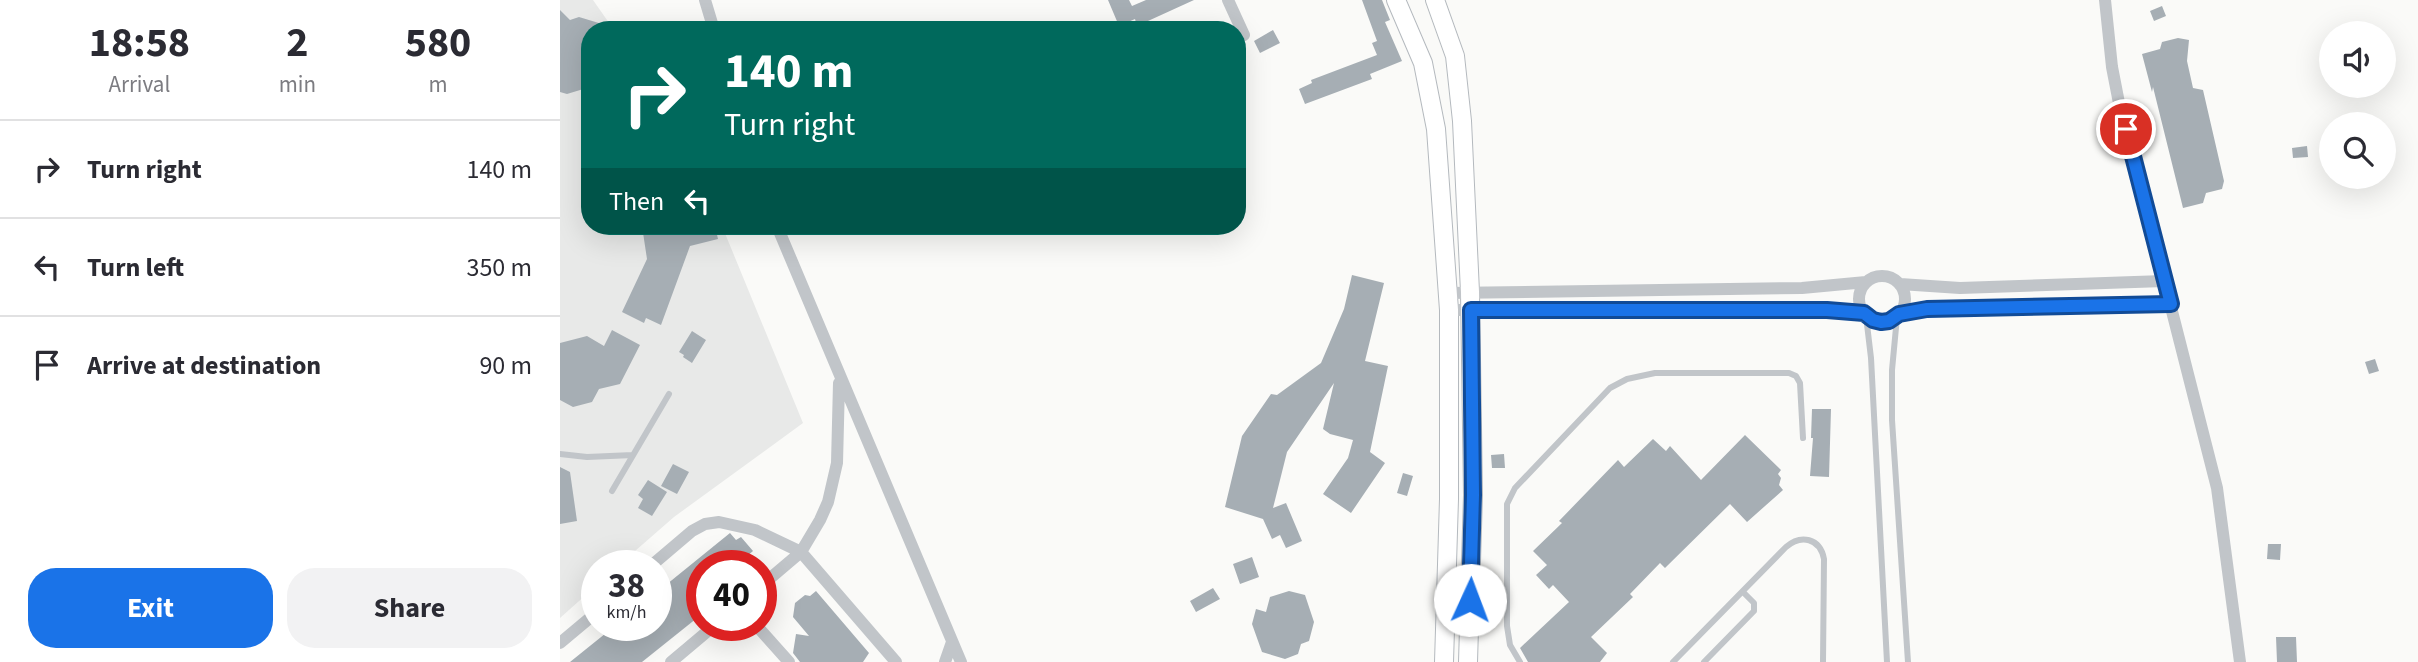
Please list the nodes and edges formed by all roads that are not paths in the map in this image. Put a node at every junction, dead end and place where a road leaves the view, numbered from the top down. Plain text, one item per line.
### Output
1 (705, 0) edge
2 (1228, 0) edge
3 (1396, 0) edge
4 (1435, 0) edge
5 (2105, 0) edge
6 (711, 21) edge
7 (1238, 21) edge
8 (1455, 56) junction
9 (1423, 63) junction
10 (781, 235) edge
11 (2164, 281) junction
12 (1866, 282) junction
13 (1900, 284) junction
14 (1471, 301) junction
15 (1448, 302) junction
16 (2171, 304) junction
17 (1865, 314) junction
18 (1898, 315) junction
19 (839, 376) junction
20 (669, 394) dead end
21 (1802, 438) dead end
22 (560, 454) edge
23 (632, 455) junction
24 (612, 491) dead end
25 (670, 550) edge
26 (801, 552) junction
27 (777, 572) edge
28 (1743, 592) junction
29 (581, 625) edge
30 (696, 641) edge
31 (770, 641) edge
32 (560, 643) edge
33 (948, 655) edge
34 (1472, 659) edge
35 (1677, 661) edge
36 (671, 662) edge
37 (789, 662) edge
38 (895, 662) edge
39 (961, 662) edge
40 (1444, 662) edge
41 (1520, 662) edge
42 (1704, 662) edge
43 (1823, 662) edge
44 (1887, 662) edge
45 (1908, 662) edge
46 (2239, 662) edge

1 - 6 street
2 - 7 street
3 - 9 street
4 - 8 street
5 - 11 street
8 - 9 street
8 - 14 street
9 - 15 street
10 - 19 street
11 - 13 street
11 - 16 street
12 - 13 street
12 - 14 street
12 - 17 street
13 - 18 street
14 - 15 street
14 - 17 street
14 - 34 street
15 - 40 street
16 - 18 street
16 - 46 street
17 - 18 street
17 - 44 lane
18 - 45 lane
19 - 26 street
19 - 33 street
20 - 23 lane
21 - 41 lane
22 - 23 lane
23 - 24 lane
25 - 26 street
26 - 27 street
26 - 38 street
28 - 35 lane
28 - 42 lane
28 - 43 lane
29 - 32 street
30 - 36 street
31 - 37 street
33 - 39 street

